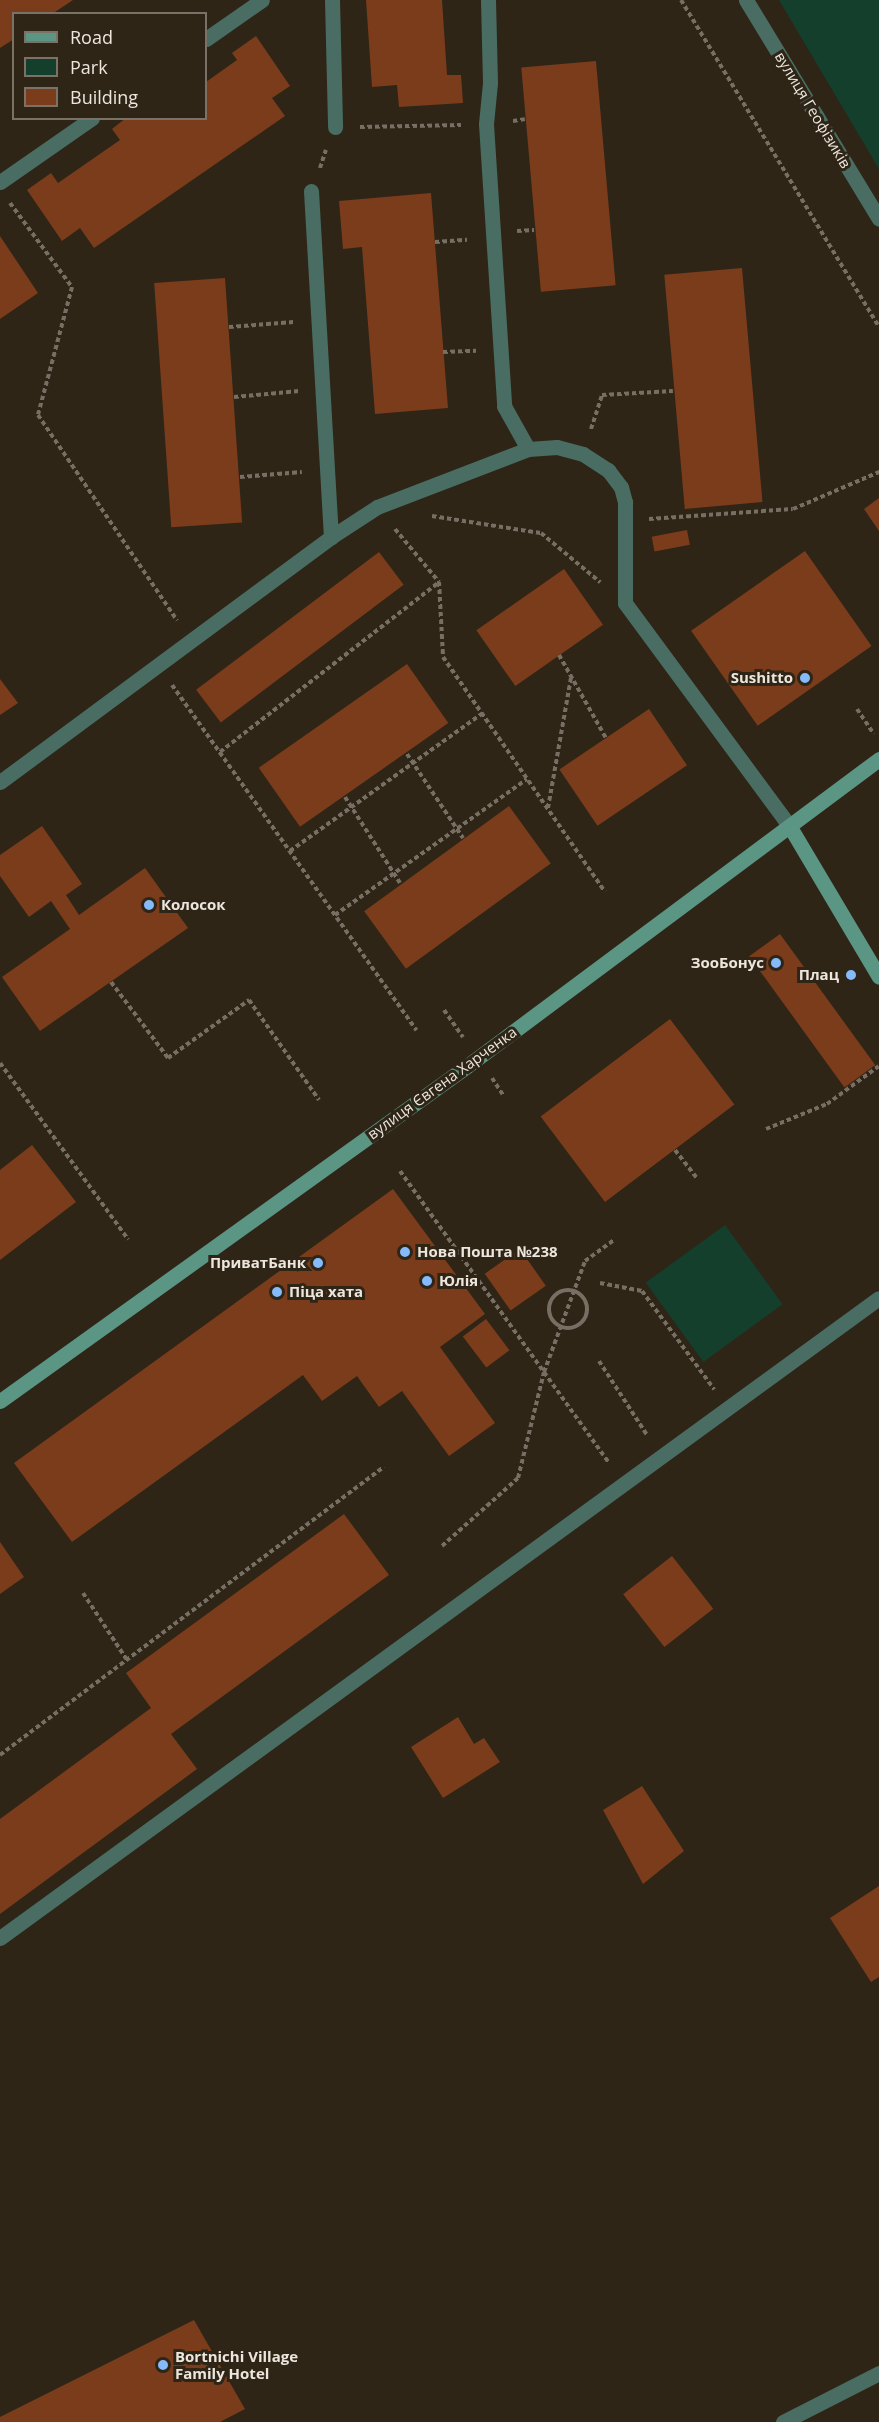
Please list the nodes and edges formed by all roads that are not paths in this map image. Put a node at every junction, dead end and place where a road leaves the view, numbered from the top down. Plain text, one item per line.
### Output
1 (262, 0) edge
2 (332, 0) edge
3 (488, 0) edge
4 (746, 0) edge
5 (207, 38) edge
6 (89, 120) edge
7 (335, 128) road end
8 (0, 182) edge
9 (311, 191) road end
10 (879, 219) edge
11 (528, 449) junction
12 (331, 537) junction
13 (879, 759) edge
14 (0, 782) edge
15 (790, 827) junction
16 (879, 977) edge
17 (879, 1298) edge
18 (0, 1401) edge
19 (0, 1938) edge
20 (879, 2373) edge
21 (783, 2422) edge

1 - 5 street
2 - 7 street
3 - 11 street
4 - 10 street, вулиця Геофізиків
6 - 8 street
9 - 12 street
11 - 12 street
11 - 15 street
12 - 14 street
13 - 15 main road, вулиця Євгена Харченка
15 - 16 main road
15 - 18 main road, вулиця Євгена Харченка
17 - 19 street
20 - 21 street

